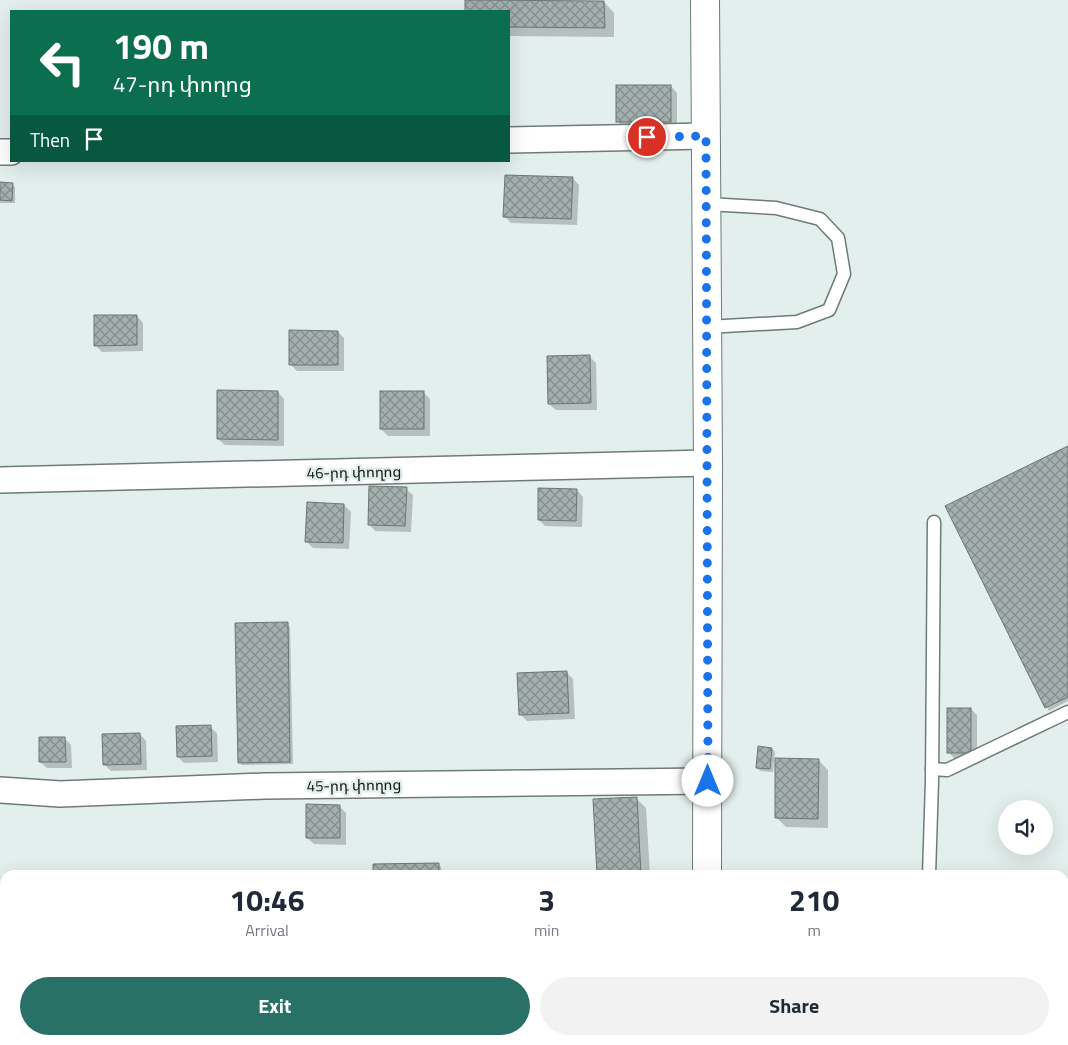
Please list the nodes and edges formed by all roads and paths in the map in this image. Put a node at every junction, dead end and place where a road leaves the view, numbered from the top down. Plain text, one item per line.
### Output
1 (705, 0) edge
2 (706, 136) junction
3 (510, 140) edge
4 (707, 204) junction
5 (708, 327) junction
6 (708, 463) junction
7 (0, 480) edge
8 (934, 522) dead end
9 (1068, 712) edge
10 (932, 769) junction
11 (708, 781) junction
12 (0, 790) edge
13 (707, 870) edge
14 (929, 870) edge

1 - 2 main road
2 - 3 street
2 - 4 main road
4 - 5 main road
4 - 5 lane
5 - 6 main road
6 - 7 street, 46-րդ փողոց
6 - 11 main road
8 - 10 lane
9 - 10 lane
10 - 14 lane
11 - 12 street, 45-րդ փողոց
11 - 13 main road

